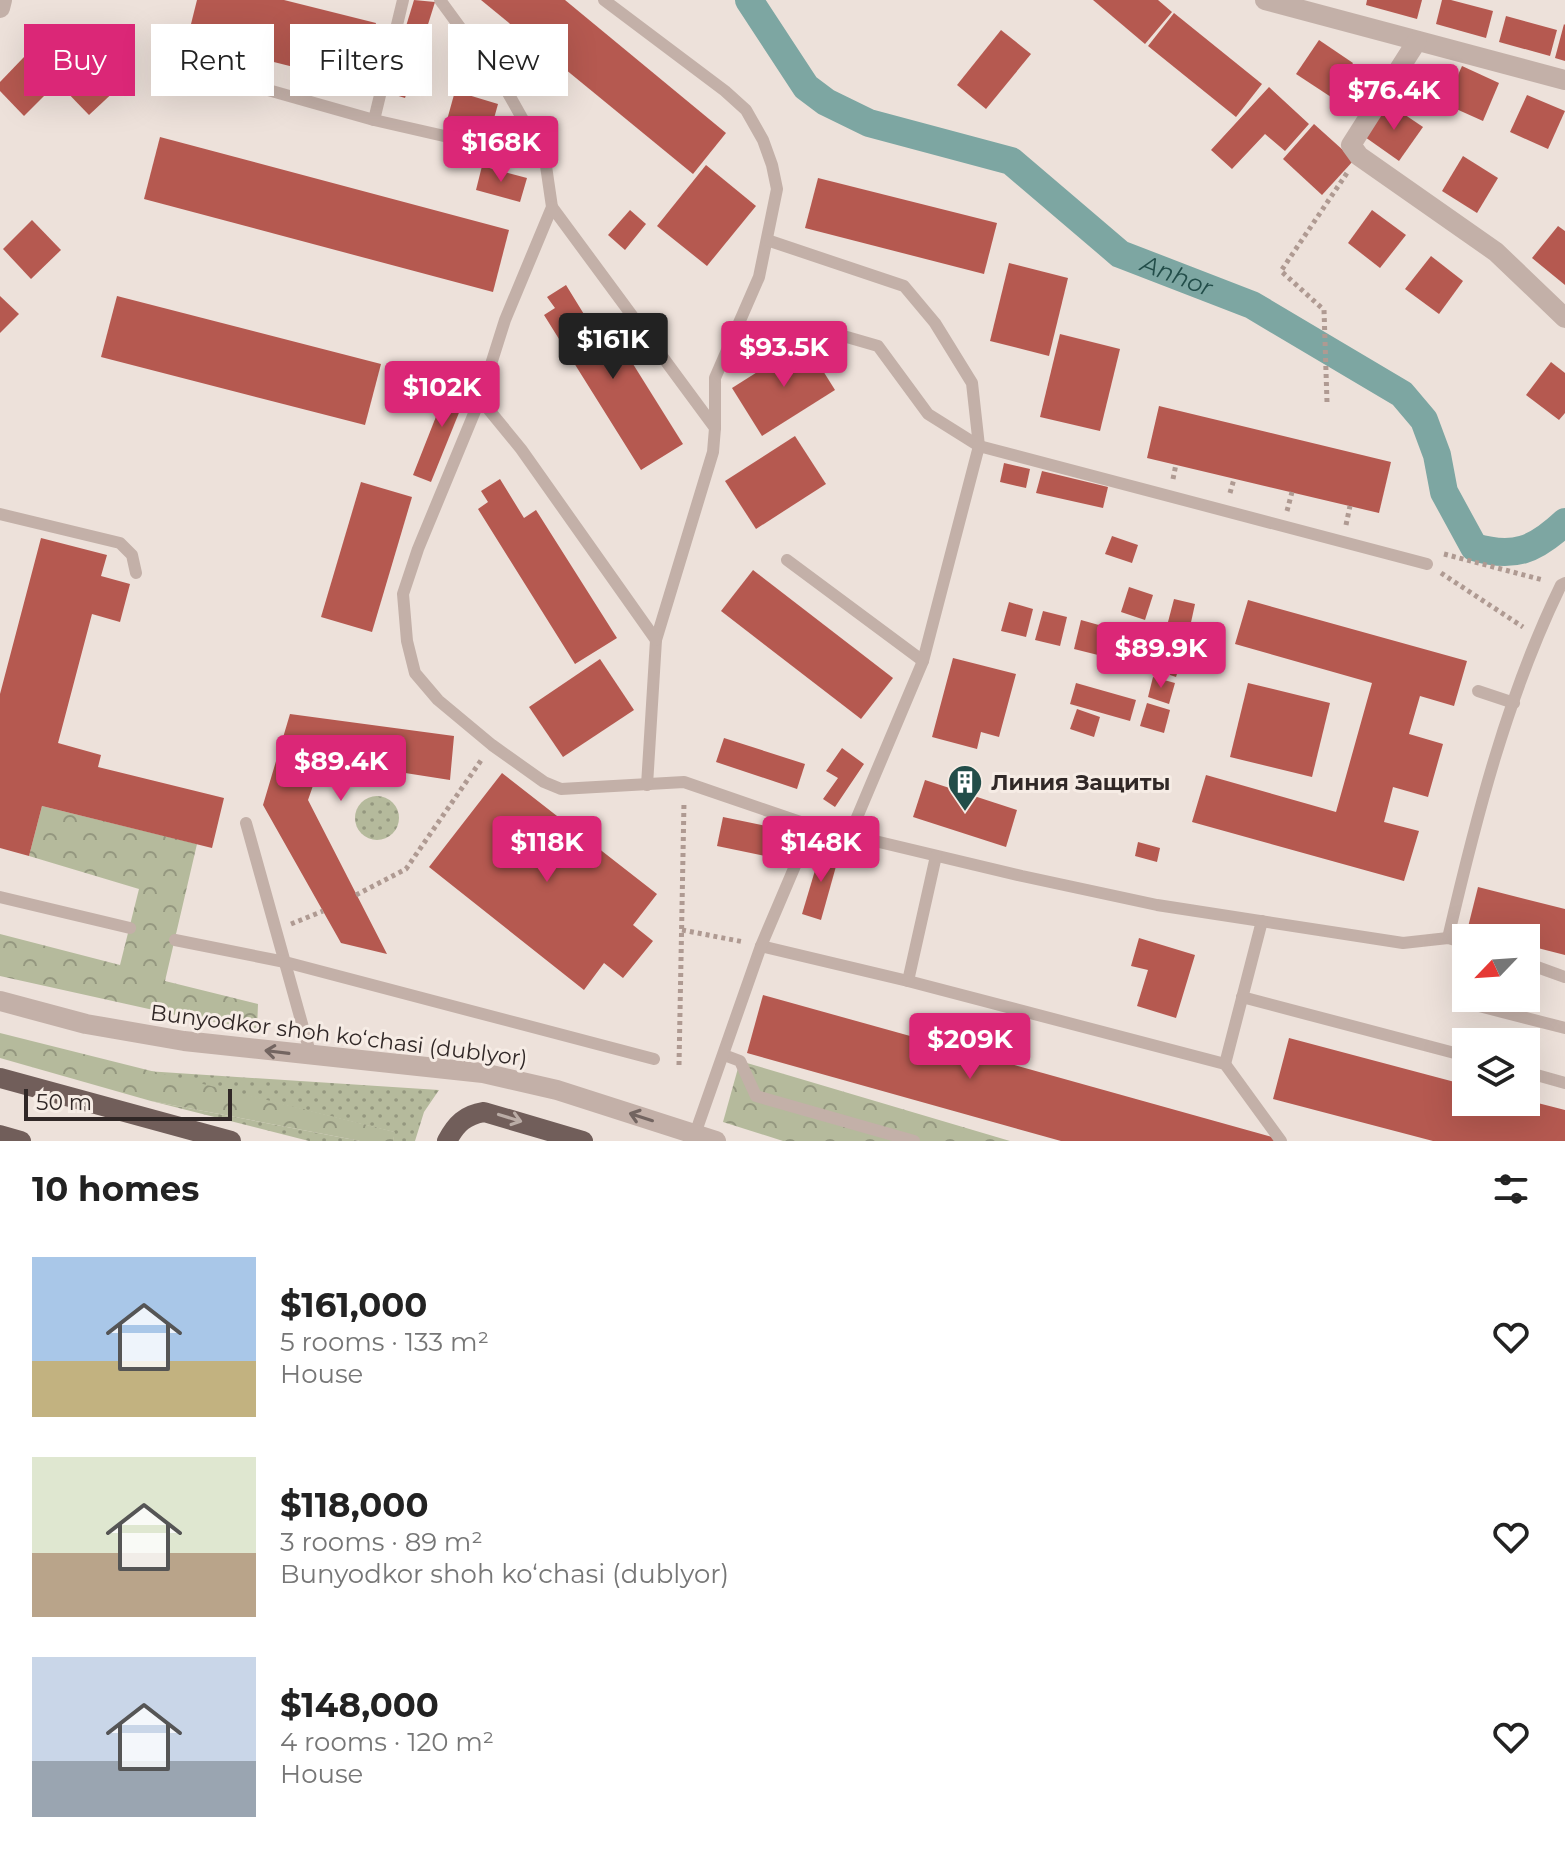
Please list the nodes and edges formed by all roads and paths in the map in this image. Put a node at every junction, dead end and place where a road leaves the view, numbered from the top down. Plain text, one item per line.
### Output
1 (2, 0) edge
2 (403, 0) edge
3 (440, 0) edge
4 (604, 0) edge
5 (1265, 0) edge
6 (0, 8) edge
7 (1417, 41) junction
8 (1565, 80) edge
9 (274, 92) edge
10 (374, 120) junction
11 (1359, 156) junction
12 (545, 159) junction
13 (552, 207) junction
14 (767, 240) junction
15 (1565, 318) edge
16 (833, 333) dead end
17 (480, 399) junction
18 (1327, 402) dead end
19 (715, 428) junction
20 (979, 446) junction
21 (0, 514) edge
22 (1439, 552) dead end
23 (787, 560) dead end
24 (1427, 564) joint
25 (136, 573) dead end
26 (1563, 584) edge
27 (1536, 636) junction
28 (656, 640) junction
29 (923, 661) junction
30 (1478, 691) dead end
31 (1514, 703) junction
32 (492, 745) junction
33 (684, 782) junction
34 (647, 785) junction
35 (246, 823) dead end
36 (812, 826) junction
37 (850, 834) junction
38 (936, 856) junction
39 (356, 895) dead end
40 (0, 897) edge
41 (323, 911) dead end
42 (1262, 921) junction
43 (130, 928) dead end
44 (276, 930) junction
45 (682, 930) junction
46 (1448, 938) junction
47 (1452, 939) edge
48 (175, 940) dead end
49 (761, 946) junction
50 (285, 962) junction
51 (1540, 968) edge
52 (1565, 977) edge
53 (908, 981) junction
54 (1242, 997) junction
55 (0, 1001) edge
56 (1502, 1012) edge
57 (1565, 1028) edge
58 (1452, 1052) edge
59 (724, 1055) junction
60 (311, 1056) junction
61 (654, 1059) dead end
62 (1225, 1064) junction
63 (679, 1065) dead end
64 (1540, 1076) edge
65 (0, 1078) edge
66 (1565, 1083) edge
67 (695, 1134) junction
68 (0, 1135) edge
69 (21, 1141) edge
70 (231, 1141) edge
71 (447, 1141) edge
72 (583, 1141) edge
73 (716, 1141) edge
74 (914, 1141) edge
75 (1281, 1141) edge

1 - 6 street
2 - 10 lane
3 - 12 lane
4 - 14 lane
5 - 7 street
7 - 8 street
7 - 11 street
9 - 10 lane
10 - 12 lane
11 - 15 street
11 - 18 path
12 - 13 lane
13 - 17 lane
13 - 19 lane
14 - 19 lane
14 - 20 lane
16 - 20 lane
17 - 28 lane
17 - 32 lane
19 - 28 lane
20 - 24 lane
20 - 29 lane
21 - 25 lane
22 - 26 path
23 - 29 lane
24 - 27 path
26 - 27 lane
27 - 31 lane
28 - 34 lane
29 - 37 lane
30 - 31 lane
31 - 46 lane
32 - 34 lane
32 - 39 path
33 - 34 lane
33 - 36 lane
33 - 45 path
35 - 44 lane
36 - 37 lane
36 - 49 lane
37 - 38 lane
38 - 42 lane
38 - 53 lane
40 - 43 lane
41 - 44 path
42 - 46 lane
42 - 54 lane
44 - 50 lane
45 - 49 path
45 - 63 path
46 - 47 lane
48 - 50 lane
49 - 53 lane
49 - 59 lane
50 - 60 lane
50 - 61 lane
51 - 52 lane
53 - 62 lane
54 - 58 lane
54 - 62 lane
60 -> 55 street, Bunyodkor shoh koʻchasi (dublyor)
56 - 57 lane
59 - 67 lane
59 - 74 lane
67 -> 60 street, Bunyodkor shoh koʻchasi (dublyor)
62 - 75 lane
64 - 66 lane
65 - 70 main road
67 - 73 street, Bunyodkor shoh koʻchasi (dublyor)
68 - 69 main road
71 -> 72 main road

